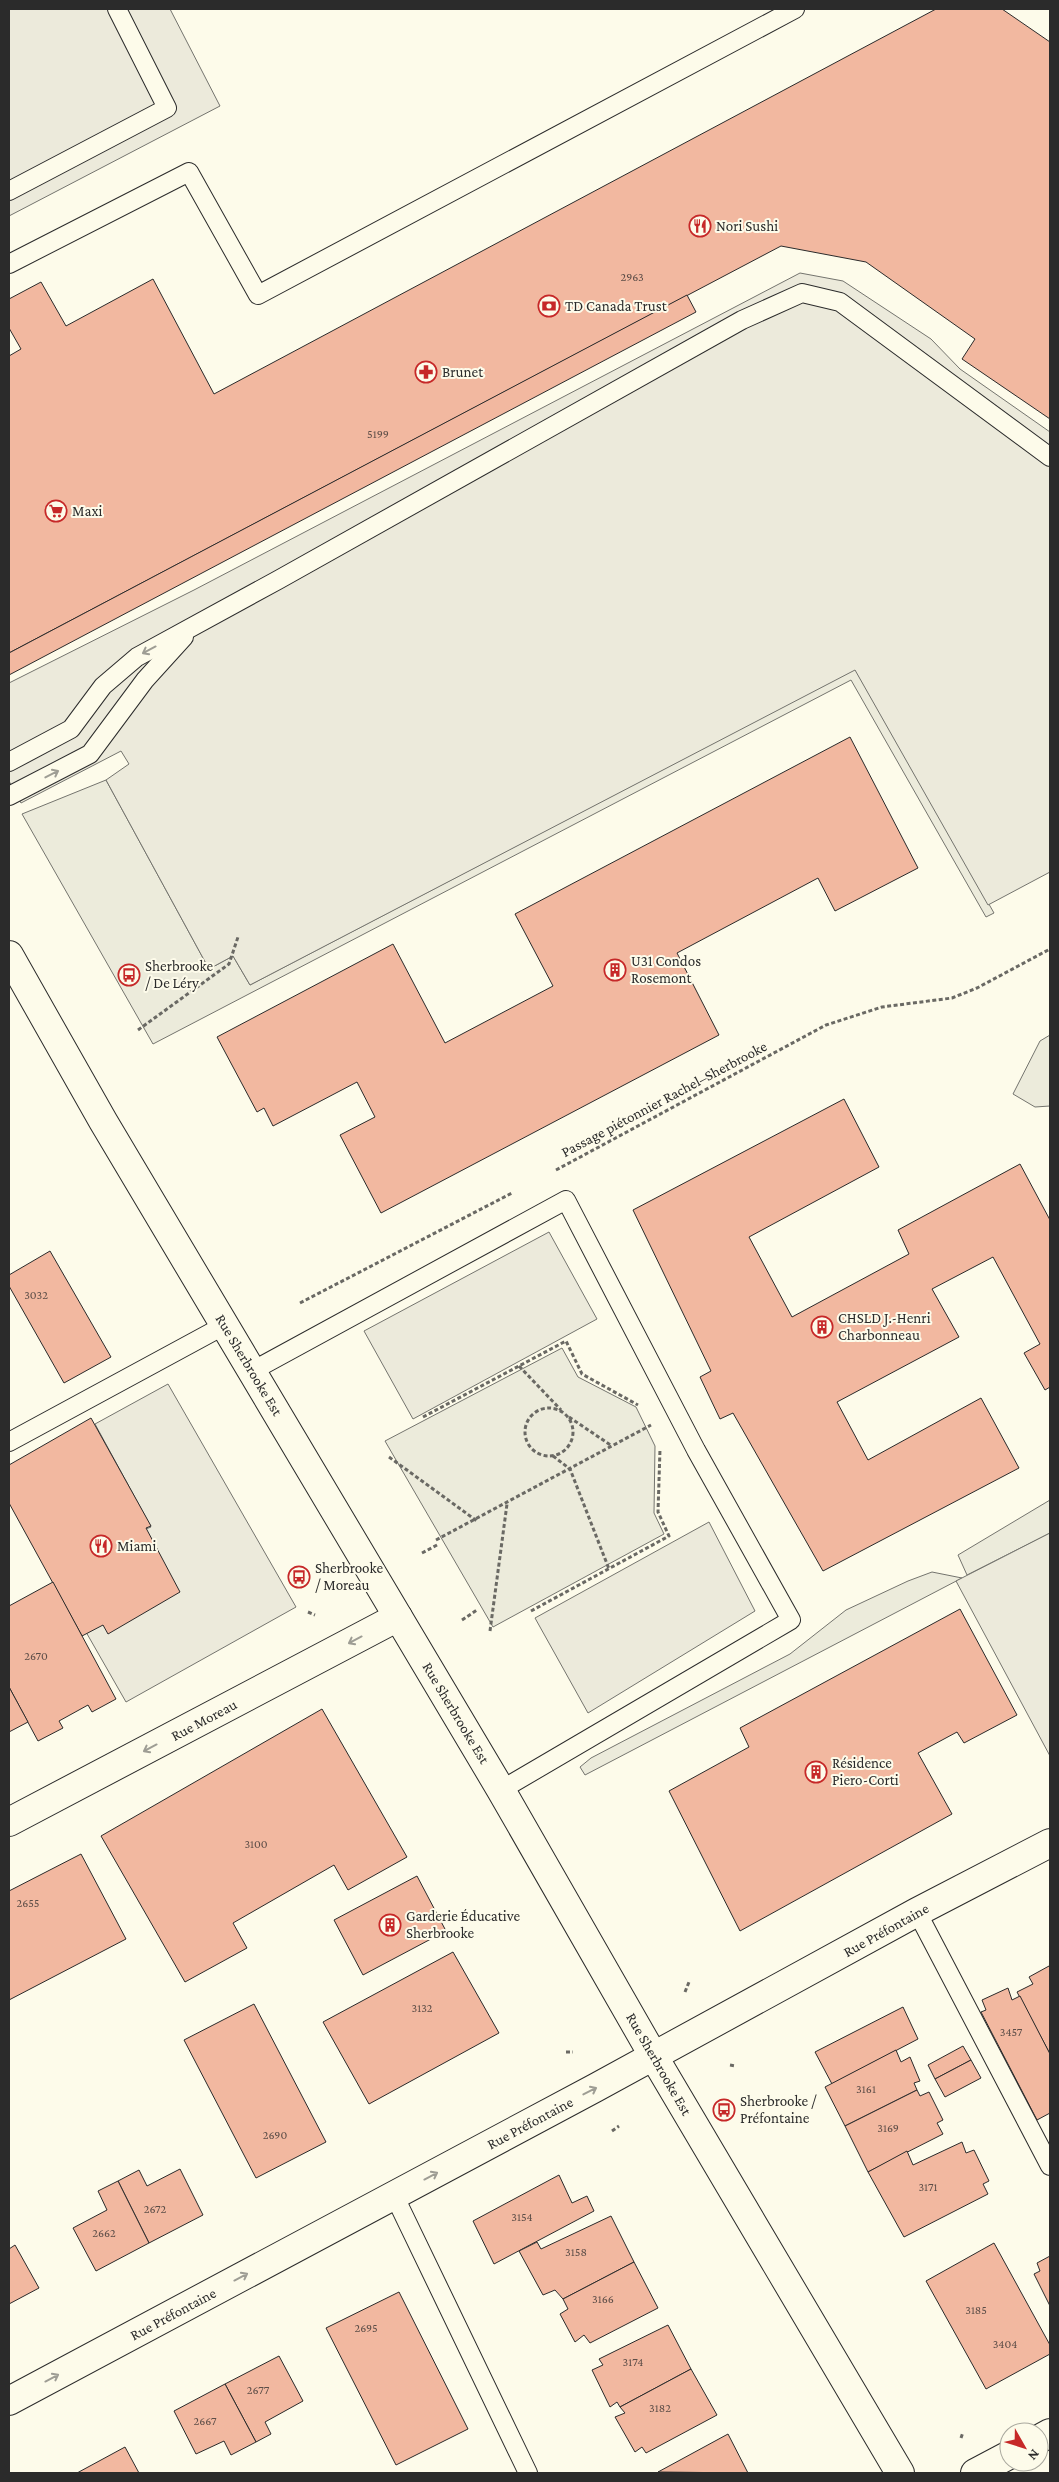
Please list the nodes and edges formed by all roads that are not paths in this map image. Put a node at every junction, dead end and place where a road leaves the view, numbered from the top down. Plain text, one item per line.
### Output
1 (117, 9) edge
2 (795, 9) edge
3 (9, 191) edge
4 (9, 264) edge
5 (1050, 457) edge
6 (192, 627) junction
7 (9, 762) edge
8 (9, 796) edge
9 (9, 955) edge
10 (225, 1325) junction
11 (252, 1371) junction
12 (9, 1442) edge
13 (398, 1617) junction
14 (501, 1790) junction
15 (9, 1822) edge
16 (1050, 1843) edge
17 (917, 1912) junction
18 (654, 2057) junction
19 (1050, 2166) edge
20 (394, 2195) junction
21 (9, 2401) edge
22 (999, 2460) edge
23 (528, 2473) edge
24 (900, 2473) edge
25 (975, 2473) edge

1 - 3 lane
2 - 4 lane
5 - 6 lane
6 -> 7 lane
8 -> 6 lane
9 - 10 main road, Rue Sherbrooke Est
10 - 11 main road, Rue Sherbrooke Est
10 - 12 lane
11 - 13 main road, Rue Sherbrooke Est
11 - 14 lane
13 - 14 main road, Rue Sherbrooke Est
13 -> 15 main road, Rue Moreau
14 - 18 main road, Rue Sherbrooke Est
16 - 17 main road, Rue Préfontaine
17 - 18 main road, Rue Préfontaine
17 - 19 lane
20 -> 18 main road, Rue Préfontaine
18 - 24 main road, Rue Sherbrooke Est
21 -> 20 main road, Rue Préfontaine
20 - 23 lane
22 - 25 main road

